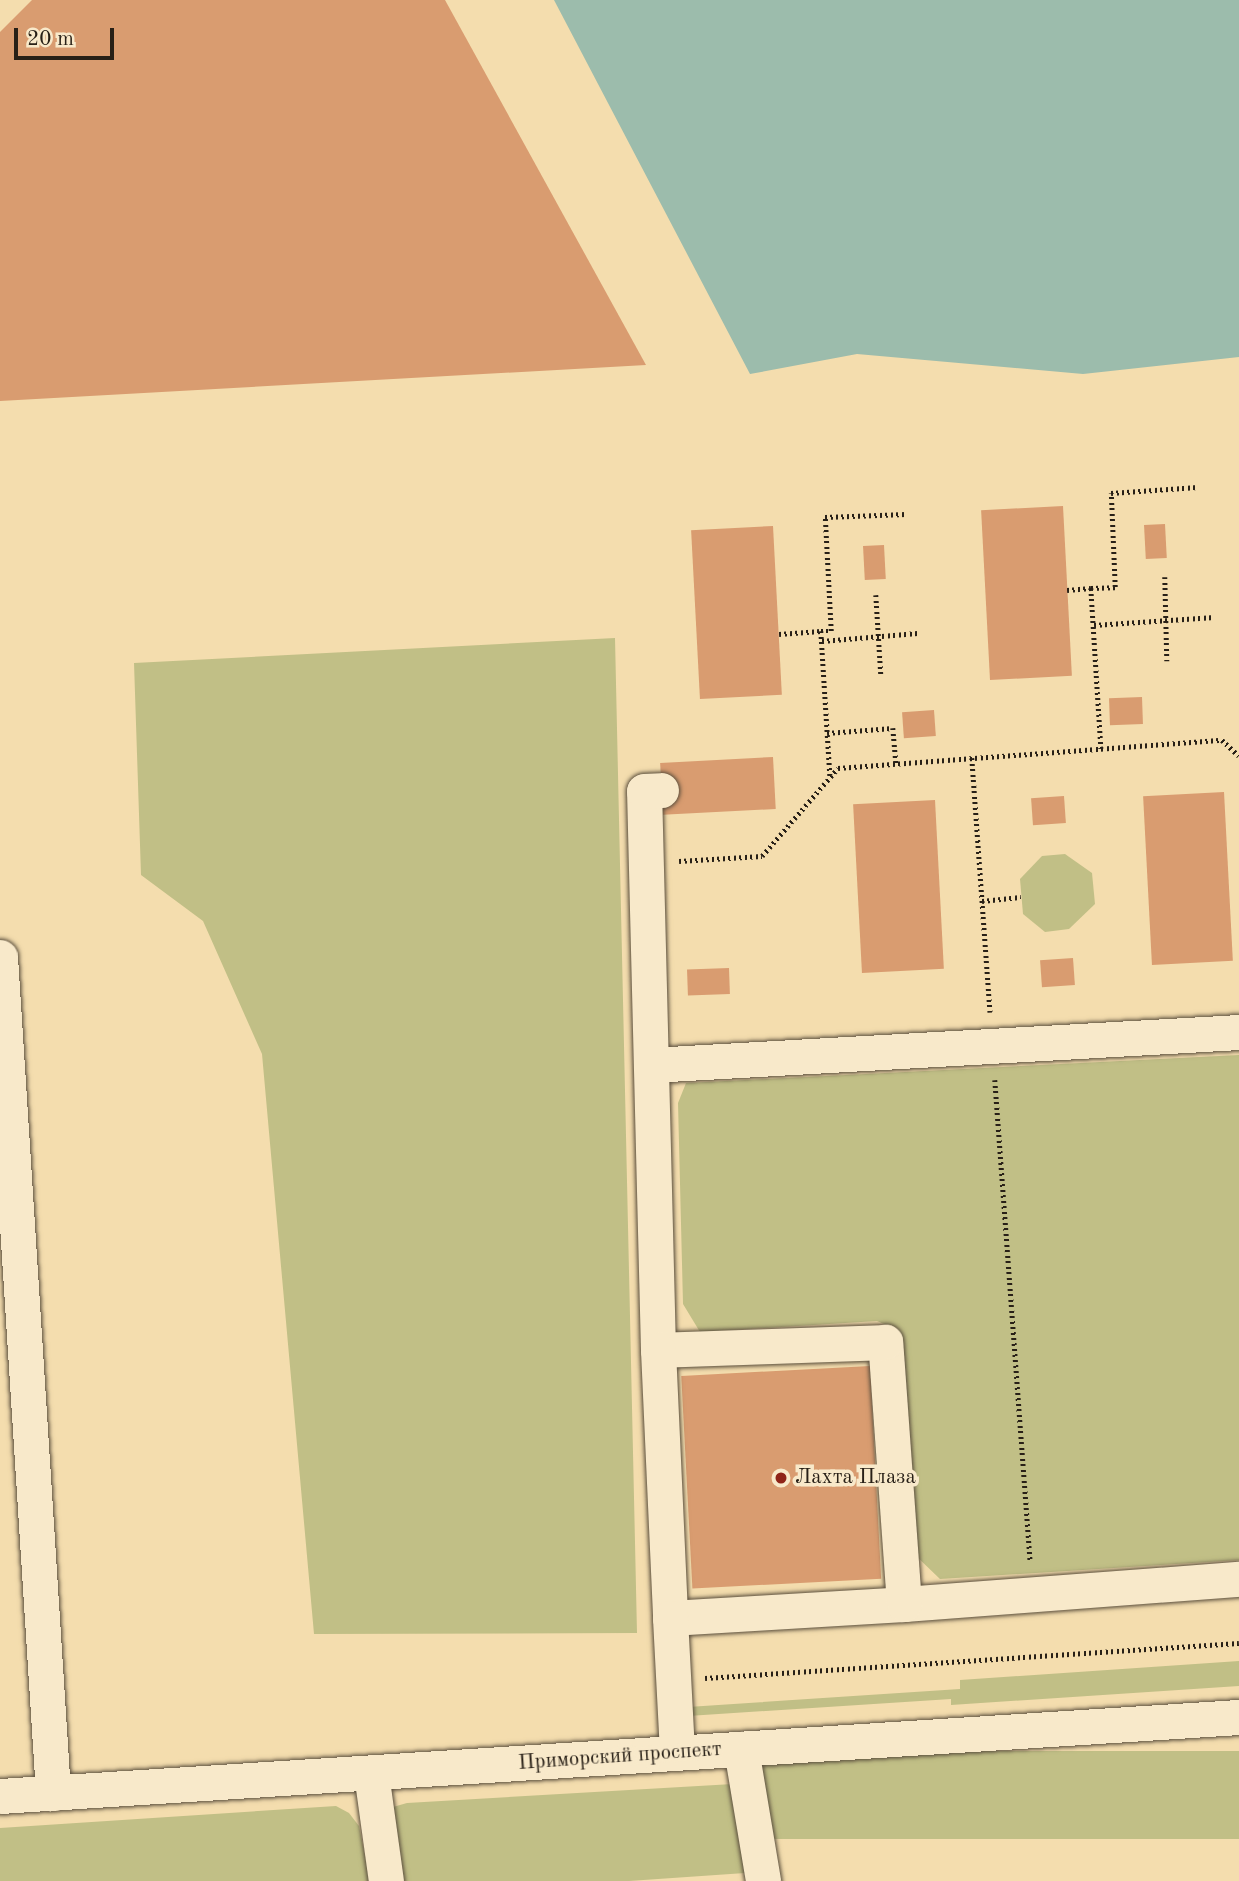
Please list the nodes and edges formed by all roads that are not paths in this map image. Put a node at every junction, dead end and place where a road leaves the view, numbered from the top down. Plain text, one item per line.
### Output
1 (661, 790) dead end
2 (0, 957) edge
3 (1239, 1032) edge
4 (651, 1065) junction
5 (658, 1350) junction
6 (1239, 1579) edge
7 (904, 1604) junction
8 (670, 1618) junction
9 (1239, 1717) edge
10 (741, 1749) junction
11 (677, 1753) junction
12 (371, 1773) junction
13 (53, 1793) junction
14 (0, 1796) edge
15 (386, 1881) edge
16 (763, 1881) edge

1 - 4 street
2 - 13 street
3 - 4 street
4 - 5 street
5 - 7 street
5 - 8 street
6 - 7 street
7 - 8 street
8 - 11 street
9 - 10 street, Приморский проспект
10 - 11 street, Приморский проспект
10 - 16 street
11 - 12 street, Приморский проспект
12 - 13 street, Приморский проспект
12 - 15 street
13 - 14 street, Приморский проспект

